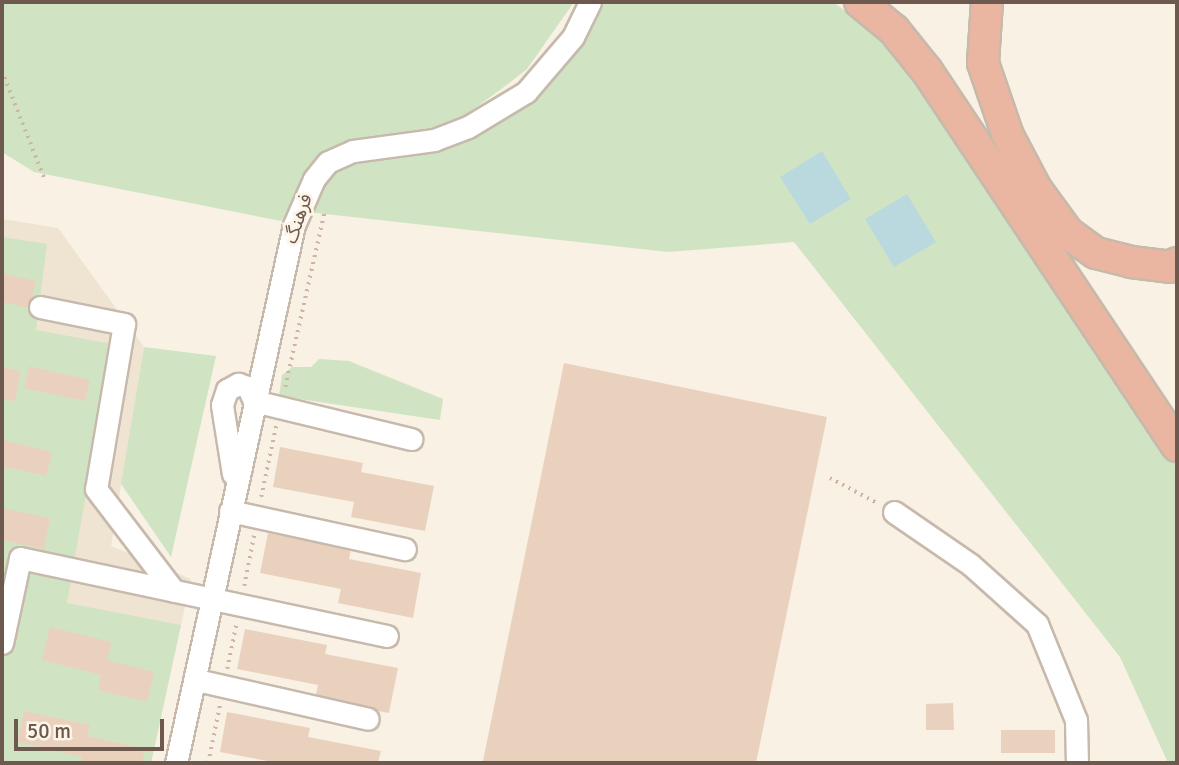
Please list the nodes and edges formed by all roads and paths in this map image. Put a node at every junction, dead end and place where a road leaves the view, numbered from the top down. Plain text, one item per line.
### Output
1 (590, 2) edge
2 (860, 2) edge
3 (987, 2) edge
4 (2, 71) edge
5 (46, 182) dead end
6 (326, 205) dead end
7 (1177, 263) edge
8 (40, 307) dead end
9 (254, 401) junction
10 (280, 407) junction
11 (411, 439) dead end
12 (1177, 446) edge
13 (830, 478) dead end
14 (235, 486) junction
15 (230, 511) junction
16 (894, 512) joint
17 (257, 517) junction
18 (405, 549) dead end
19 (174, 591) junction
20 (214, 598) junction
21 (240, 604) junction
22 (387, 636) dead end
23 (2, 643) edge
24 (197, 680) junction
25 (224, 686) junction
26 (368, 719) dead end
27 (177, 763) edge
28 (208, 763) edge
29 (1077, 763) edge

1 - 9 street, فرهنگ
2 - 12 highway
3 - 7 highway
4 - 5 path
6 - 10 path
8 - 19 street
9 - 10 street
9 - 14 street, فرهنگ
9 - 14 street
10 - 11 street
10 - 17 path
13 - 16 path
14 - 15 street, فرهنگ
15 - 17 street
15 - 20 street, فرهنگ
16 - 29 street
17 - 18 street
17 - 21 path
19 - 20 street
19 - 23 street
20 - 21 street
20 - 24 street, فرهنگ
21 - 22 street
21 - 25 path
24 - 25 street
24 - 27 street, فرهنگ
25 - 26 street
25 - 28 path

